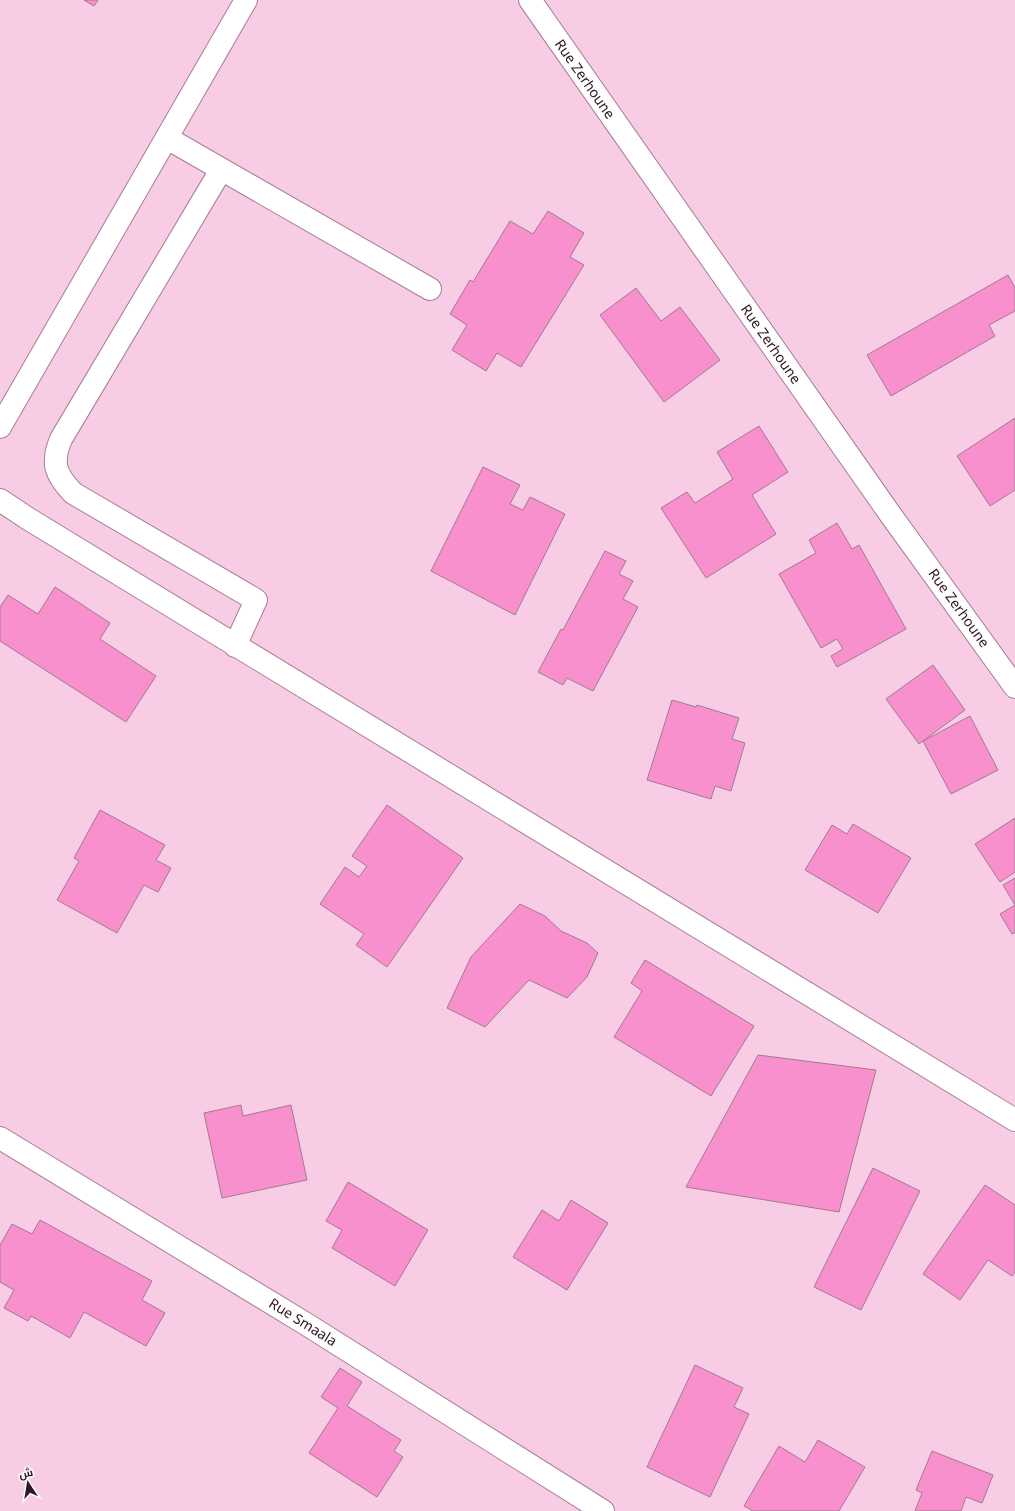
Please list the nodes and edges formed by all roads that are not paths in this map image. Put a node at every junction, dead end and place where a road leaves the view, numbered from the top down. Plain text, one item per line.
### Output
1 (246, 0) edge
2 (530, 0) edge
3 (167, 138) junction
4 (221, 170) junction
5 (430, 289) dead end
6 (0, 427) edge
7 (0, 500) edge
8 (235, 646) junction
9 (1009, 665) edge
10 (1015, 687) edge
11 (1015, 1120) edge
12 (0, 1138) edge
13 (603, 1511) edge

1 - 3 street
2 - 9 street, Rue Zerhoune
3 - 4 street
3 - 6 street
4 - 5 street
4 - 8 street
7 - 8 street
8 - 11 street
9 - 10 street, Rue Zerhoune
12 - 13 street, Rue Smaala

